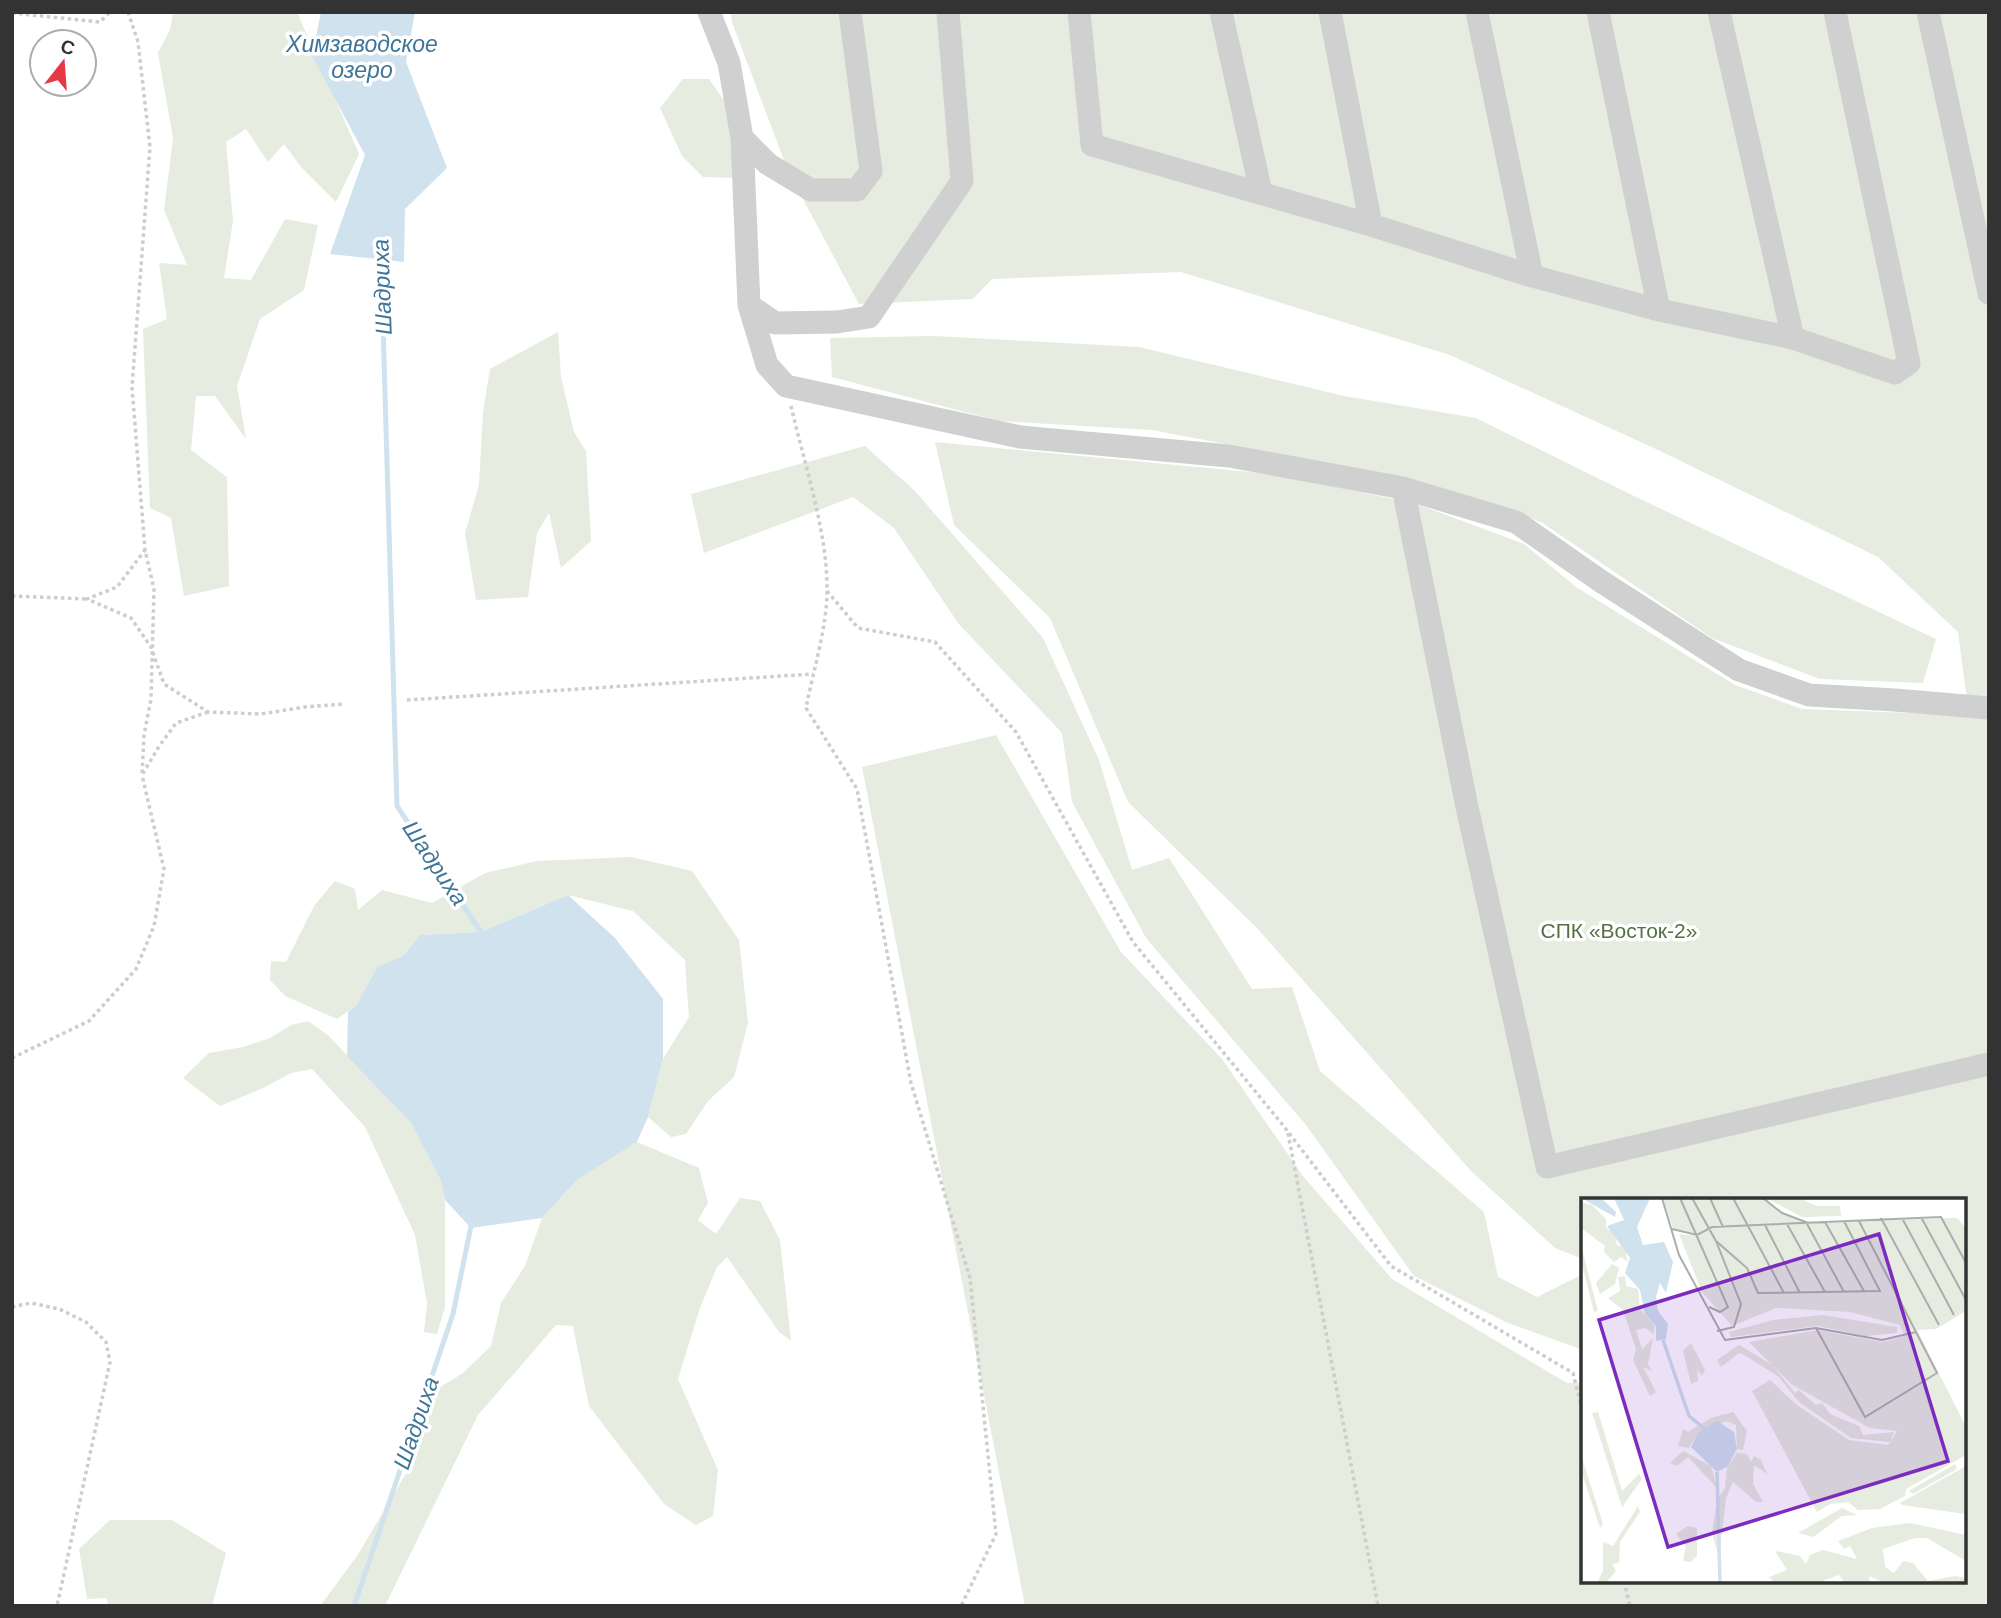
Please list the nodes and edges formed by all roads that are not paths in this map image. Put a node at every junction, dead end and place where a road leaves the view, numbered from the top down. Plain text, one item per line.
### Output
1 (709, 12) edge
2 (850, 12) edge
3 (948, 12) edge
4 (1079, 12) edge
5 (1222, 12) edge
6 (1330, 12) edge
7 (1477, 12) edge
8 (1598, 12) edge
9 (1719, 12) edge
10 (1835, 12) edge
11 (1928, 12) edge
12 (742, 138) junction
13 (1261, 192) junction
14 (1371, 225) junction
15 (1532, 276) junction
16 (1989, 293) edge
17 (749, 305) junction
18 (1658, 310) junction
19 (1793, 338) junction
20 (1403, 488) junction
21 (1989, 708) edge
22 (1989, 1065) edge

1 - 12 street
2 - 12 street
3 - 17 street
4 - 13 street
5 - 13 street
6 - 14 street
7 - 15 street
8 - 18 street
9 - 19 street
10 - 19 street
11 - 16 street
12 - 17 street
13 - 14 street
14 - 15 street
15 - 18 street
17 - 20 street
18 - 19 street
20 - 21 street
20 - 22 street

